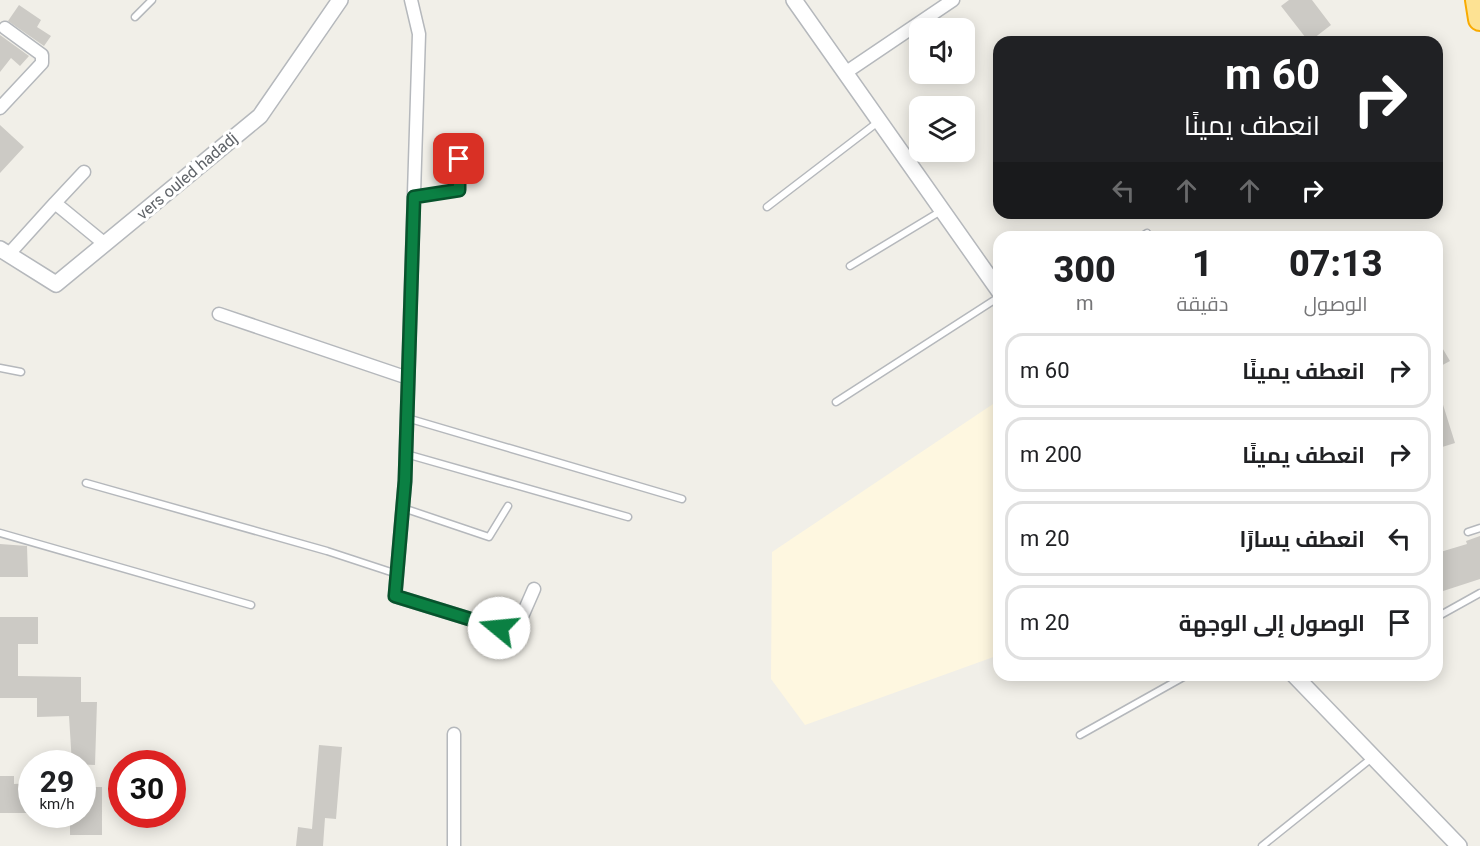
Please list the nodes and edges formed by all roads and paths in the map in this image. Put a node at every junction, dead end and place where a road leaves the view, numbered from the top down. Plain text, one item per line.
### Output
1 (152, 0) edge
2 (340, 0) edge
3 (411, 0) edge
4 (953, 0) edge
5 (1477, 0) edge
6 (800, 2) edge
7 (135, 17) dead end
8 (1480, 19) edge
9 (5, 28) dead end
10 (845, 73) junction
11 (0, 108) edge
12 (879, 121) junction
13 (459, 159) dead end
14 (84, 172) dead end
15 (414, 197) junction
16 (55, 203) junction
17 (767, 207) dead end
18 (942, 211) junction
19 (105, 244) junction
20 (4, 252) edge
21 (850, 266) dead end
22 (993, 283) edge
23 (993, 301) edge
24 (219, 314) dead end
25 (0, 368) edge
26 (21, 372) dead end
27 (408, 378) junction
28 (836, 402) dead end
29 (407, 418) junction
30 (406, 454) junction
31 (86, 483) dead end
32 (682, 499) dead end
33 (508, 506) dead end
34 (403, 508) junction
35 (628, 517) dead end
36 (1480, 528) edge
37 (1468, 532) dead end
38 (0, 533) edge
39 (397, 574) junction
40 (534, 589) dead end
41 (1480, 593) edge
42 (251, 605) dead end
43 (1443, 614) edge
44 (1176, 681) edge
45 (1300, 681) edge
46 (454, 734) dead end
47 (1080, 735) dead end
48 (1373, 757) junction
49 (454, 846) edge
50 (1262, 846) edge
51 (1459, 846) edge

1 - 7 lane
2 - 19 street, vers ouled hadadj
3 - 15 street
4 - 10 street
5 - 8 highway
6 - 10 street
9 - 11 street
10 - 12 street
12 - 17 lane
12 - 18 street
13 - 15 lane
14 - 16 street
15 - 27 street
16 - 19 street
16 - 20 street
18 - 21 lane
18 - 22 street
19 - 20 street, vers ouled hadadj
23 - 28 lane
24 - 27 street
25 - 26 lane
27 - 29 street
29 - 30 street
29 - 32 lane
30 - 34 street
30 - 35 lane
31 - 39 lane
33 - 34 lane
34 - 39 street
36 - 37 lane
38 - 42 lane
39 - 40 street
41 - 43 lane
44 - 47 lane
45 - 48 street
46 - 49 street
48 - 50 lane
48 - 51 street

